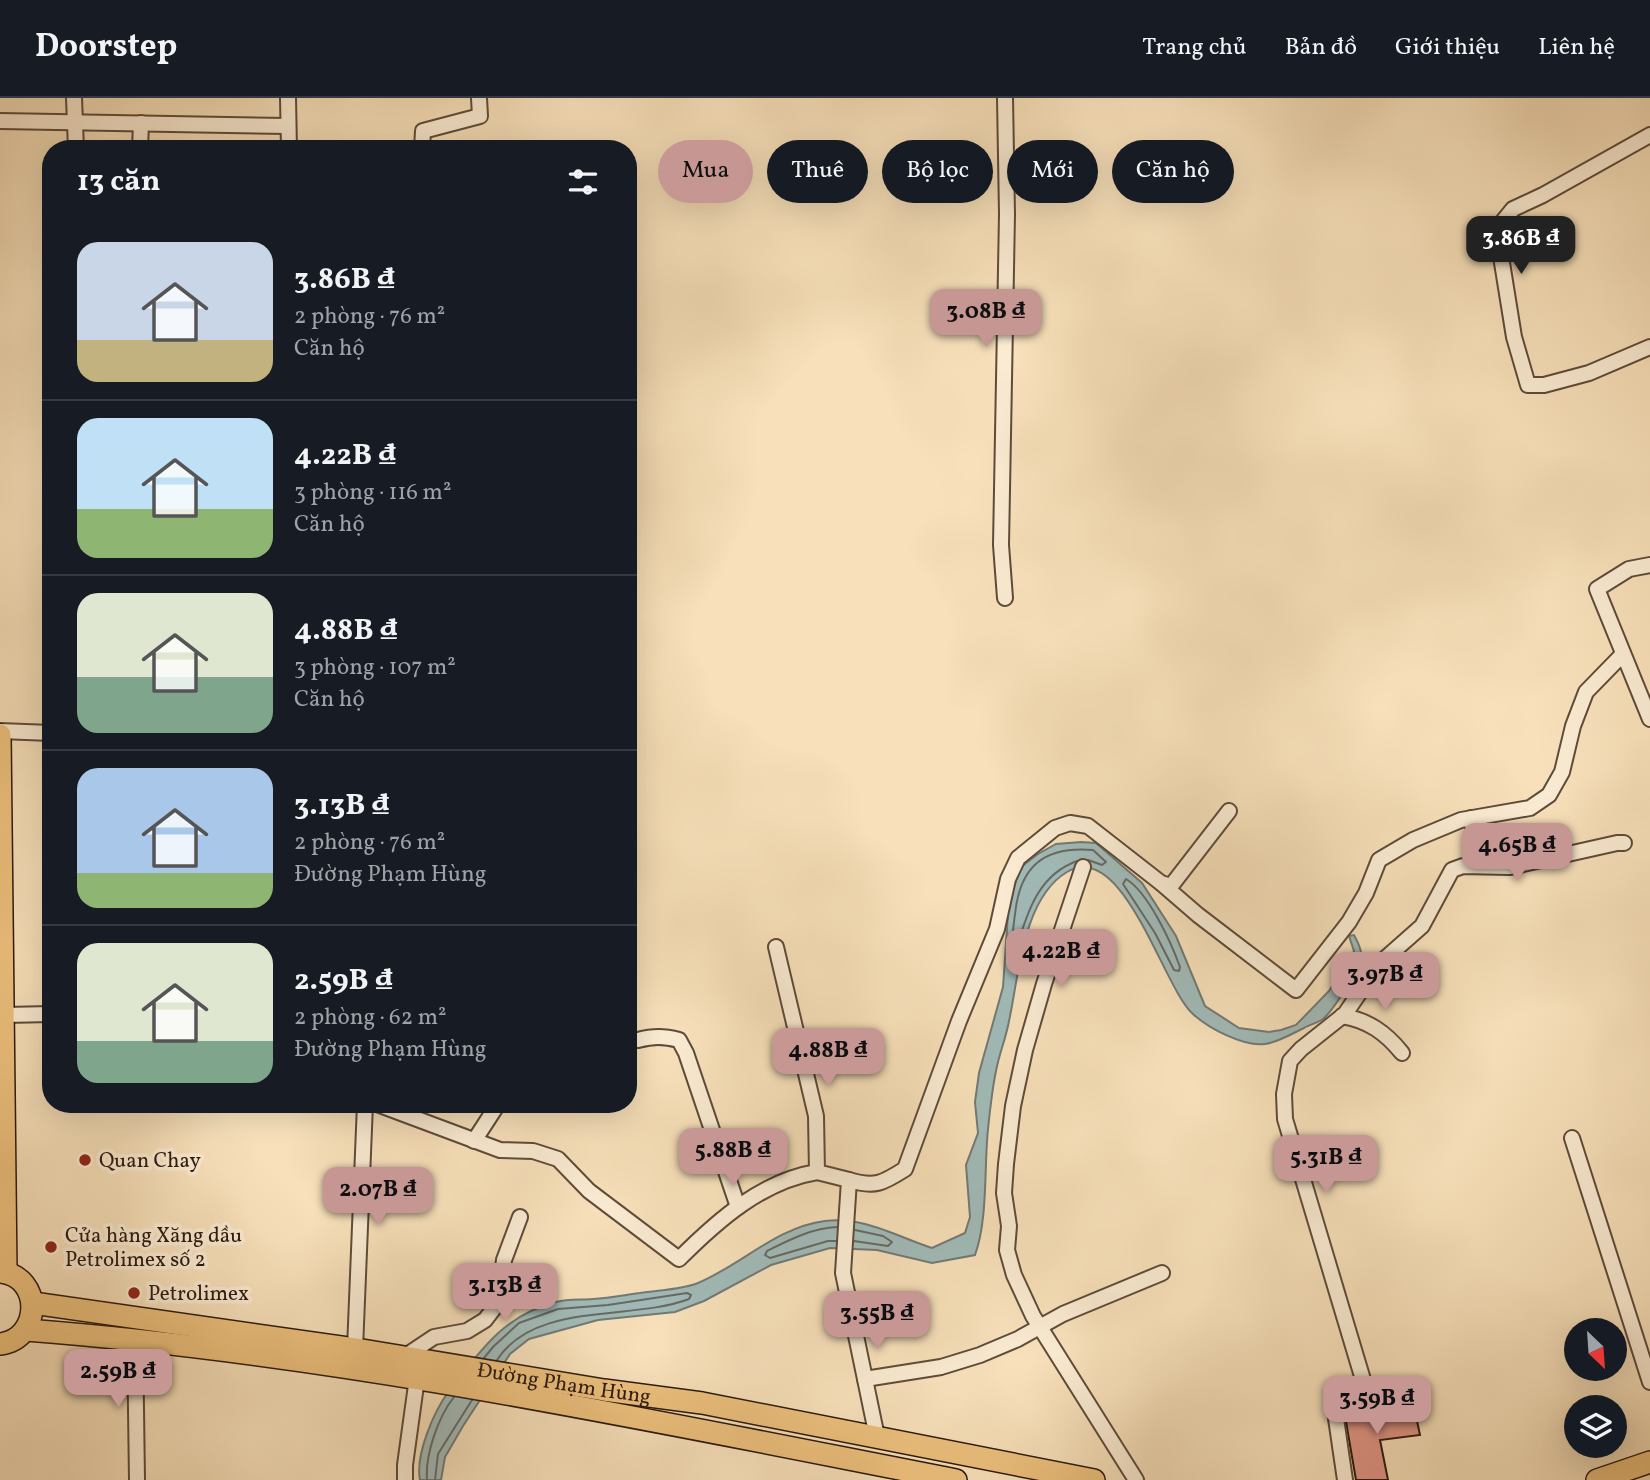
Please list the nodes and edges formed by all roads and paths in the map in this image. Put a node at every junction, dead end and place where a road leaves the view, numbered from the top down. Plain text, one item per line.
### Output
1 (74, 98) edge
2 (288, 98) edge
3 (479, 98) edge
4 (1005, 98) edge
5 (0, 121) edge
6 (74, 122) junction
7 (141, 123) junction
8 (288, 126) junction
9 (1650, 135) edge
10 (75, 140) edge
11 (140, 140) edge
12 (289, 140) edge
13 (422, 140) edge
14 (1650, 347) edge
15 (1650, 565) edge
16 (1005, 598) dead end
17 (1623, 654) junction
18 (1650, 719) edge
19 (0, 733) edge
20 (42, 733) edge
21 (1229, 811) dead end
22 (1471, 818) junction
23 (1625, 843) dead end
24 (1481, 866) junction
25 (1083, 867) dead end
26 (1161, 883) junction
27 (776, 947) dead end
28 (42, 1014) edge
29 (5, 1015) junction
30 (1342, 1016) junction
31 (638, 1040) dead end
32 (1402, 1054) dead end
33 (365, 1113) edge
34 (401, 1113) edge
35 (492, 1113) edge
36 (1572, 1138) dead end
37 (474, 1141) junction
38 (817, 1172) junction
39 (849, 1180) junction
40 (738, 1207) junction
41 (520, 1217) dead end
42 (3, 1272) edge
43 (1162, 1273) dead end
44 (33, 1303) junction
45 (1040, 1327) junction
46 (26, 1330) junction
47 (135, 1338) junction
48 (0, 1344) edge
49 (355, 1349) junction
50 (404, 1357) junction
51 (417, 1378) junction
52 (865, 1379) junction
53 (1650, 1382) edge
54 (603, 1400) junction
55 (877, 1437) junction
56 (1650, 1462) edge
57 (882, 1473) edge
58 (136, 1480) edge
59 (405, 1480) edge
60 (956, 1480) edge
61 (1094, 1480) edge
62 (1136, 1480) edge
63 (1345, 1480) edge
64 (1597, 1480) edge

1 - 6 street
2 - 8 street
3 - 13 street
4 - 16 street
5 - 6 street
6 - 7 street
6 - 10 street
7 - 8 street
7 - 11 street
8 - 12 street
9 - 14 street
15 - 17 street
17 - 18 street
17 - 22 street
19 - 20 street
19 - 29 main road
21 - 26 street
22 - 24 street
22 - 26 street
23 - 24 street
24 - 30 street
25 - 45 street
26 - 39 street
27 - 38 street
28 - 29 street
29 - 42 main road
30 - 32 street
30 - 63 street
31 - 40 street
33 - 49 street
34 - 37 street
35 - 37 street
36 - 53 street
37 - 40 street
38 - 39 street
38 - 40 street
39 - 52 street
41 - 50 street
42 - 44 main road
43 - 45 street
44 - 46 main road
44 - 49 main road, Đường Phạm Hùng
45 - 52 street
45 - 62 street
46 - 47 main road, Đường Phạm Hùng
46 - 48 main road
47 - 51 main road, Đường Phạm Hùng
47 - 58 street
49 - 50 main road, Đường Phạm Hùng
50 - 54 main road, Đường Phạm Hùng
51 - 54 main road, Đường Phạm Hùng
51 - 59 street
52 - 55 street
54 - 55 main road, Đường Phạm Hùng
54 - 57 main road, Đường Phạm Hùng
55 - 61 main road, Đường Phạm Hùng
56 - 64 main road
57 - 60 main road, Đường Phạm Hùng

